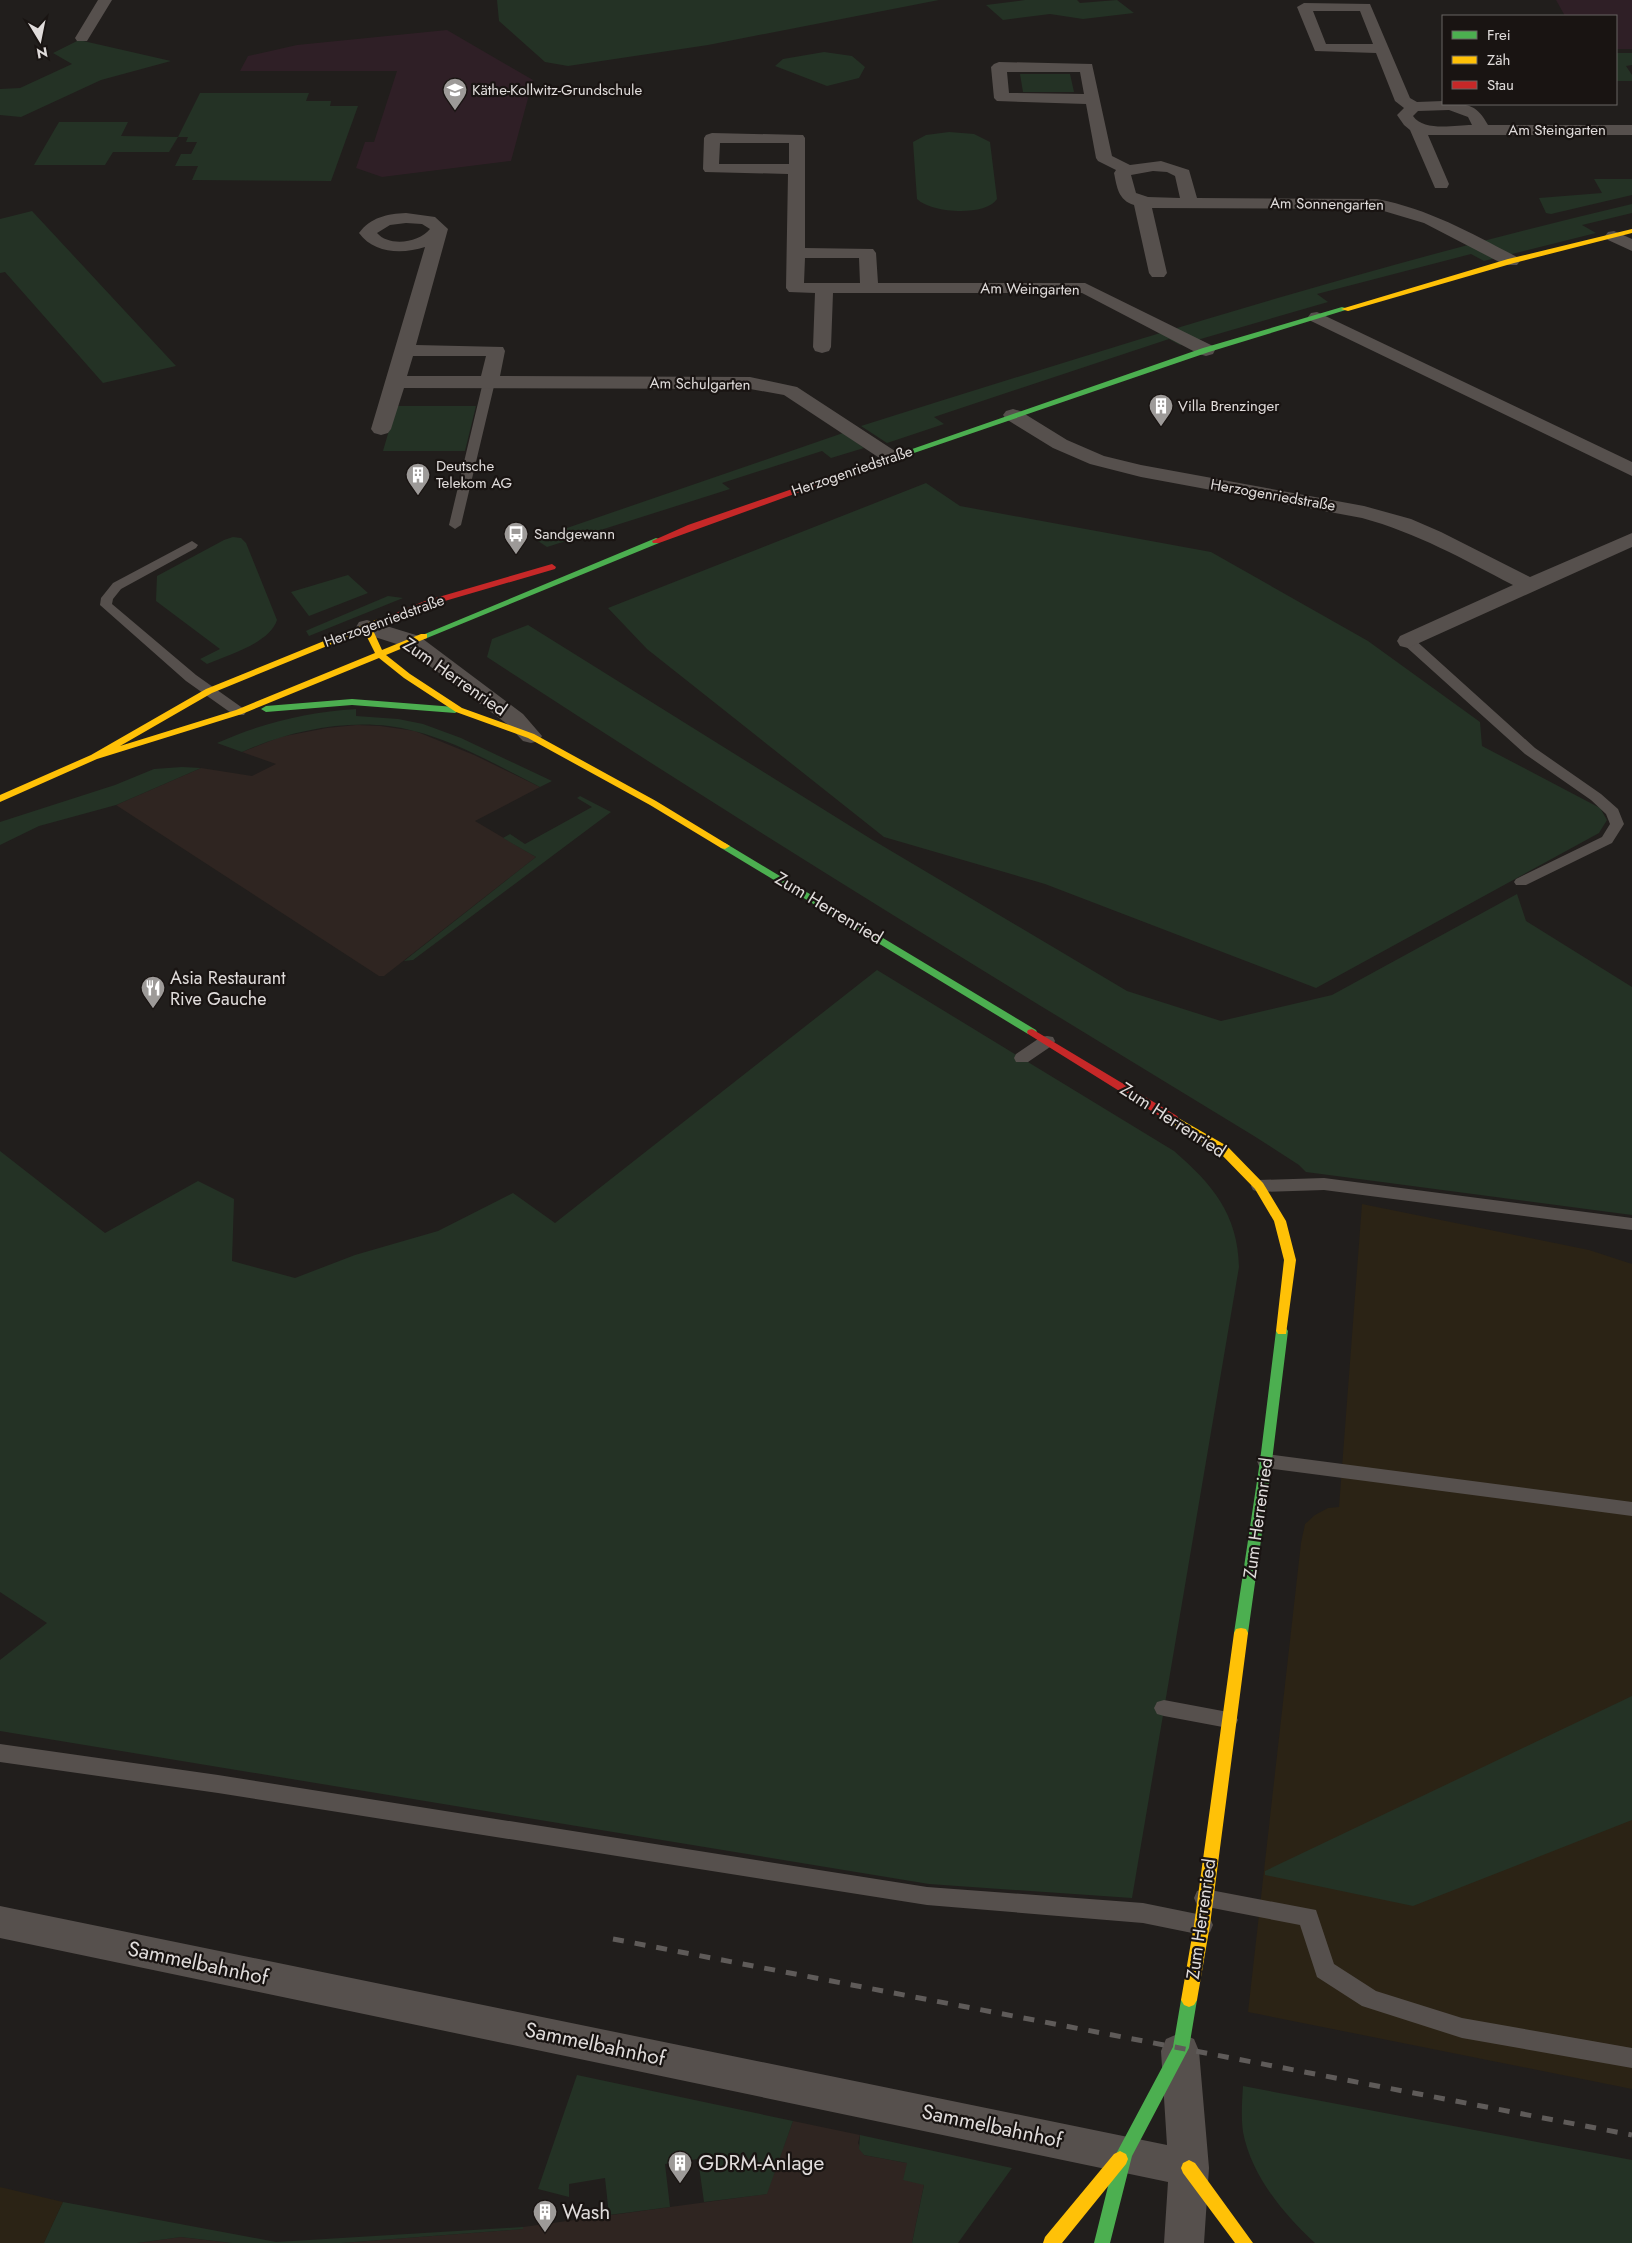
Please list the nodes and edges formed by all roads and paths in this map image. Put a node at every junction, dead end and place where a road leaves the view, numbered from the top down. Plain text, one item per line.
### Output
1 (104, 0) edge
2 (82, 38) dead end
3 (1382, 49) junction
4 (1092, 99) junction
5 (1414, 107) junction
6 (1417, 128) junction
7 (1482, 130) junction
8 (1632, 130) edge
9 (797, 168) junction
10 (1128, 170) junction
11 (1441, 184) dead end
12 (1142, 202) junction
13 (1190, 203) junction
14 (439, 230) dead end
15 (1632, 232) edge
16 (1614, 236) junction
17 (1632, 246) edge
18 (796, 253) junction
19 (1512, 261) junction
20 (1158, 273) dead end
21 (824, 288) junction
22 (869, 288) junction
23 (1317, 317) junction
24 (822, 347) dead end
25 (405, 350) junction
26 (1206, 350) junction
27 (396, 382) junction
28 (489, 382) junction
29 (1013, 415) junction
30 (381, 429) dead end
31 (891, 458) junction
32 (1632, 470) edge
33 (455, 524) dead end
34 (691, 527) junction
35 (1632, 539) edge
36 (192, 545) dead end
37 (587, 557) dead end
38 (568, 562) dead end
39 (1529, 585) junction
40 (367, 627) junction
41 (411, 641) junction
42 (1408, 641) joint
43 (380, 654) junction
44 (209, 691) junction
45 (459, 710) junction
46 (239, 712) junction
47 (531, 736) junction
48 (94, 756) junction
49 (0, 799) edge
50 (1521, 882) dead end
51 (1047, 1041) junction
52 (1022, 1058) dead end
53 (1259, 1186) junction
54 (1632, 1224) edge
55 (1266, 1461) junction
56 (1632, 1510) edge
57 (1164, 1708) dead end
58 (1228, 1720) junction
59 (0, 1752) edge
60 (1205, 1898) junction
61 (0, 1922) edge
62 (1202, 1925) junction
63 (1180, 2051) junction
64 (1632, 2058) edge
65 (1124, 2154) junction
66 (1189, 2168) junction
67 (1051, 2243) edge
68 (1102, 2243) edge
69 (1184, 2243) edge
70 (1245, 2243) edge

1 - 2 street
3 - 3 street
3 - 5 street
4 - 4 street
4 - 10 street
5 - 6 street
5 - 7 street, Am Steingarten
6 - 7 street, Am Steingarten
6 - 11 street
7 - 8 street, Am Steingarten
9 - 9 street, Am Weingarten
9 - 18 street, Am Weingarten
10 - 12 street
10 - 13 street
12 - 13 street, Am Sonnengarten
12 - 20 street
13 - 19 street, Am Sonnengarten
14 - 25 street
15 - 16 street, Herzogenriedstraße
16 - 17 street
16 - 19 street, Herzogenriedstraße
18 - 21 street, Am Weingarten
18 - 22 street
19 - 23 street, Herzogenriedstraße
21 - 22 street, Am Weingarten
21 - 24 street
22 - 26 street, Am Weingarten
23 - 26 street, Herzogenriedstraße
23 - 32 street
25 - 27 street
25 - 28 street
26 - 29 street, Herzogenriedstraße
27 - 28 street, Am Schulgarten
27 - 30 street
28 - 31 street, Am Schulgarten
28 - 33 lane
29 - 31 street, Herzogenriedstraße
29 - 39 street, Herzogenriedstraße
31 - 34 street, Herzogenriedstraße
34 - 37 street, Herzogenriedstraße
34 - 41 street, Herzogenriedstraße
35 - 39 street
36 - 44 lane
38 - 40 street, Herzogenriedstraße
39 - 42 street
40 - 41 street, Zum Herrenried
40 - 43 street, Zum Herrenried
40 - 44 street, Herzogenriedstraße
41 - 43 street, Herzogenriedstraße
41 - 47 street, Zum Herrenried
42 - 50 lane
43 - 45 street, Zum Herrenried
43 - 46 street, Herzogenriedstraße
44 - 46 lane
44 - 48 street, Herzogenriedstraße
45 - 46 street
45 - 47 street, Zum Herrenried
46 - 48 street, Herzogenriedstraße
47 - 51 street, Zum Herrenried
48 - 49 street, Herzogenriedstraße
51 - 52 lane
51 - 53 street, Zum Herrenried
53 - 54 lane
53 - 55 street, Zum Herrenried
55 - 56 lane
55 - 58 street, Zum Herrenried
57 - 58 lane
58 - 60 street, Zum Herrenried
59 - 62 lane
60 - 62 street, Zum Herrenried
60 - 64 lane
61 - 65 street, Sammelbahnhof
62 - 63 street, Zum Herrenried
63 - 65 street, Zum Herrenried
63 - 66 street, Zum Herrenried
65 - 66 street, Sammelbahnhof
65 - 67 street
65 - 68 street, Zum Herrenried
66 - 69 street, Zum Herrenried
66 - 70 street

